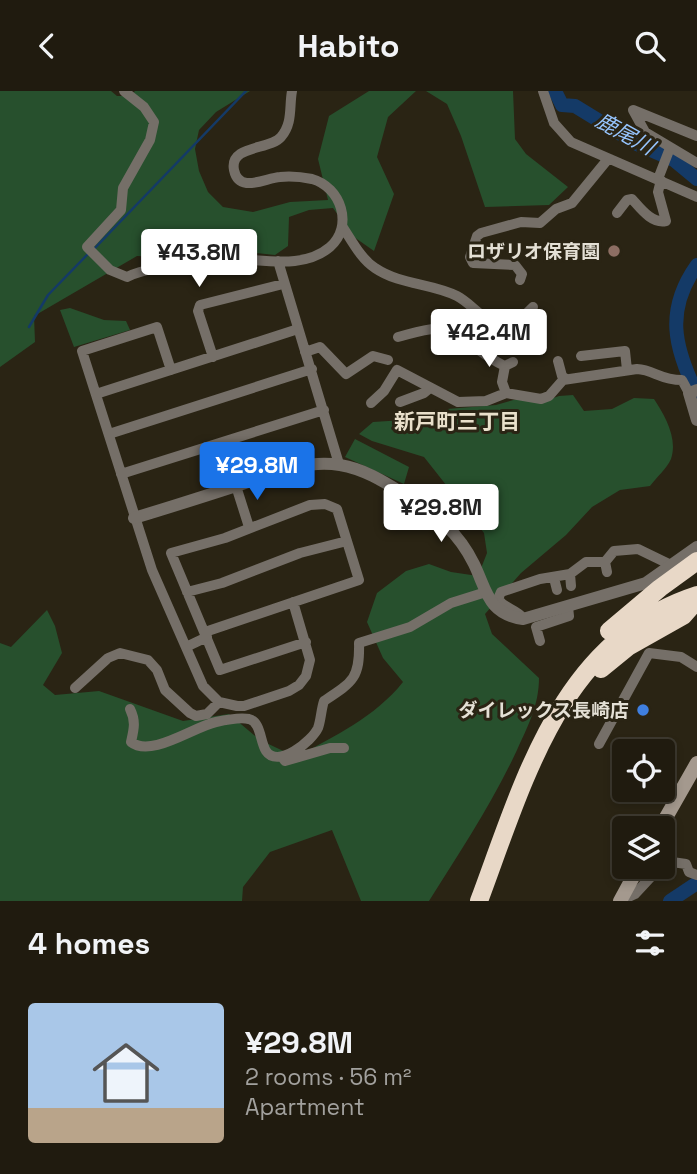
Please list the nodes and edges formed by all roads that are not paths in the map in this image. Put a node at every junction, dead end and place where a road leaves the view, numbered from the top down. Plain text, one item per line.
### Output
1 (124, 91) edge
2 (292, 91) edge
3 (543, 91) edge
4 (697, 136) edge
5 (670, 148) junction
6 (608, 159) junction
7 (697, 163) edge
8 (660, 180) junction
9 (697, 197) edge
10 (617, 213) dead end
11 (342, 226) junction
12 (278, 261) junction
13 (520, 280) dead end
14 (283, 284) junction
15 (533, 307) dead end
16 (298, 329) junction
17 (453, 334) junction
18 (398, 337) dead end
19 (446, 349) dead end
20 (305, 352) junction
21 (213, 356) junction
22 (581, 356) dead end
23 (388, 361) dead end
24 (558, 361) dead end
25 (312, 369) junction
26 (171, 370) junction
27 (627, 370) junction
28 (566, 379) junction
29 (430, 388) junction
30 (693, 392) edge
31 (506, 393) junction
32 (96, 394) junction
33 (400, 401) dead end
34 (371, 403) dead end
35 (324, 410) junction
36 (697, 420) edge
37 (109, 434) junction
38 (339, 464) junction
39 (121, 474) junction
40 (236, 486) junction
41 (134, 518) junction
42 (248, 527) junction
43 (347, 541) junction
44 (697, 547) edge
45 (697, 561) edge
46 (670, 565) junction
47 (570, 574) junction
48 (554, 578) junction
49 (571, 586) dead end
50 (557, 590) dead end
51 (187, 592) junction
52 (486, 592) junction
53 (692, 598) edge
54 (293, 602) junction
55 (568, 607) junction
56 (523, 619) junction
57 (206, 635) junction
58 (540, 641) dead end
59 (306, 642) junction
60 (186, 647) junction
61 (697, 667) edge
62 (75, 688) dead end
63 (219, 702) junction
64 (130, 709) dead end
65 (599, 744) dead end
66 (344, 748) dead end
67 (282, 757) junction
68 (697, 763) edge
69 (518, 798) junction
70 (667, 816) edge
71 (500, 846) junction
72 (675, 862) edge
73 (697, 875) edge
74 (632, 879) edge
75 (649, 879) edge
76 (479, 901) edge
77 (620, 901) edge

1 - 12 street
2 - 11 street
3 - 6 street
4 - 5 street
5 - 7 street
5 - 8 street
6 - 8 street
6 - 13 street
8 - 9 street
8 - 10 street
11 - 12 street
11 - 15 street
12 - 14 street
14 - 16 street
14 - 21 street
16 - 20 street
16 - 21 street
17 - 18 street
17 - 19 street
17 - 31 street
20 - 23 street
20 - 25 street
21 - 26 street
22 - 27 street
24 - 28 street
25 - 35 street
25 - 37 street
26 - 32 street
26 - 32 street
27 - 28 street
27 - 30 street
28 - 31 street
29 - 31 street
29 - 33 street
29 - 34 street
30 - 36 street
32 - 37 street
35 - 38 street
35 - 39 street
37 - 39 street
38 - 40 street
38 - 52 street
39 - 41 street
40 - 41 street
40 - 42 street
41 - 60 street
42 - 43 street
42 - 51 street
43 - 51 street
43 - 54 street
44 - 46 street
45 - 69 highway
46 - 47 street
46 - 55 street
47 - 48 street
47 - 49 street
48 - 50 street
48 - 56 street
51 - 57 street
52 - 56 street
52 - 67 street
53 - 69 highway
53 - 71 highway
54 - 57 street
54 - 59 street
55 - 56 street
55 - 58 street
57 - 59 street
57 - 60 street
59 - 63 street
60 - 63 street
61 - 65 street
62 - 63 street
64 - 67 street
66 - 67 street
68 - 70 main road
69 - 71 highway
71 - 76 highway
72 - 73 street
74 - 77 main road
75 - 77 street

